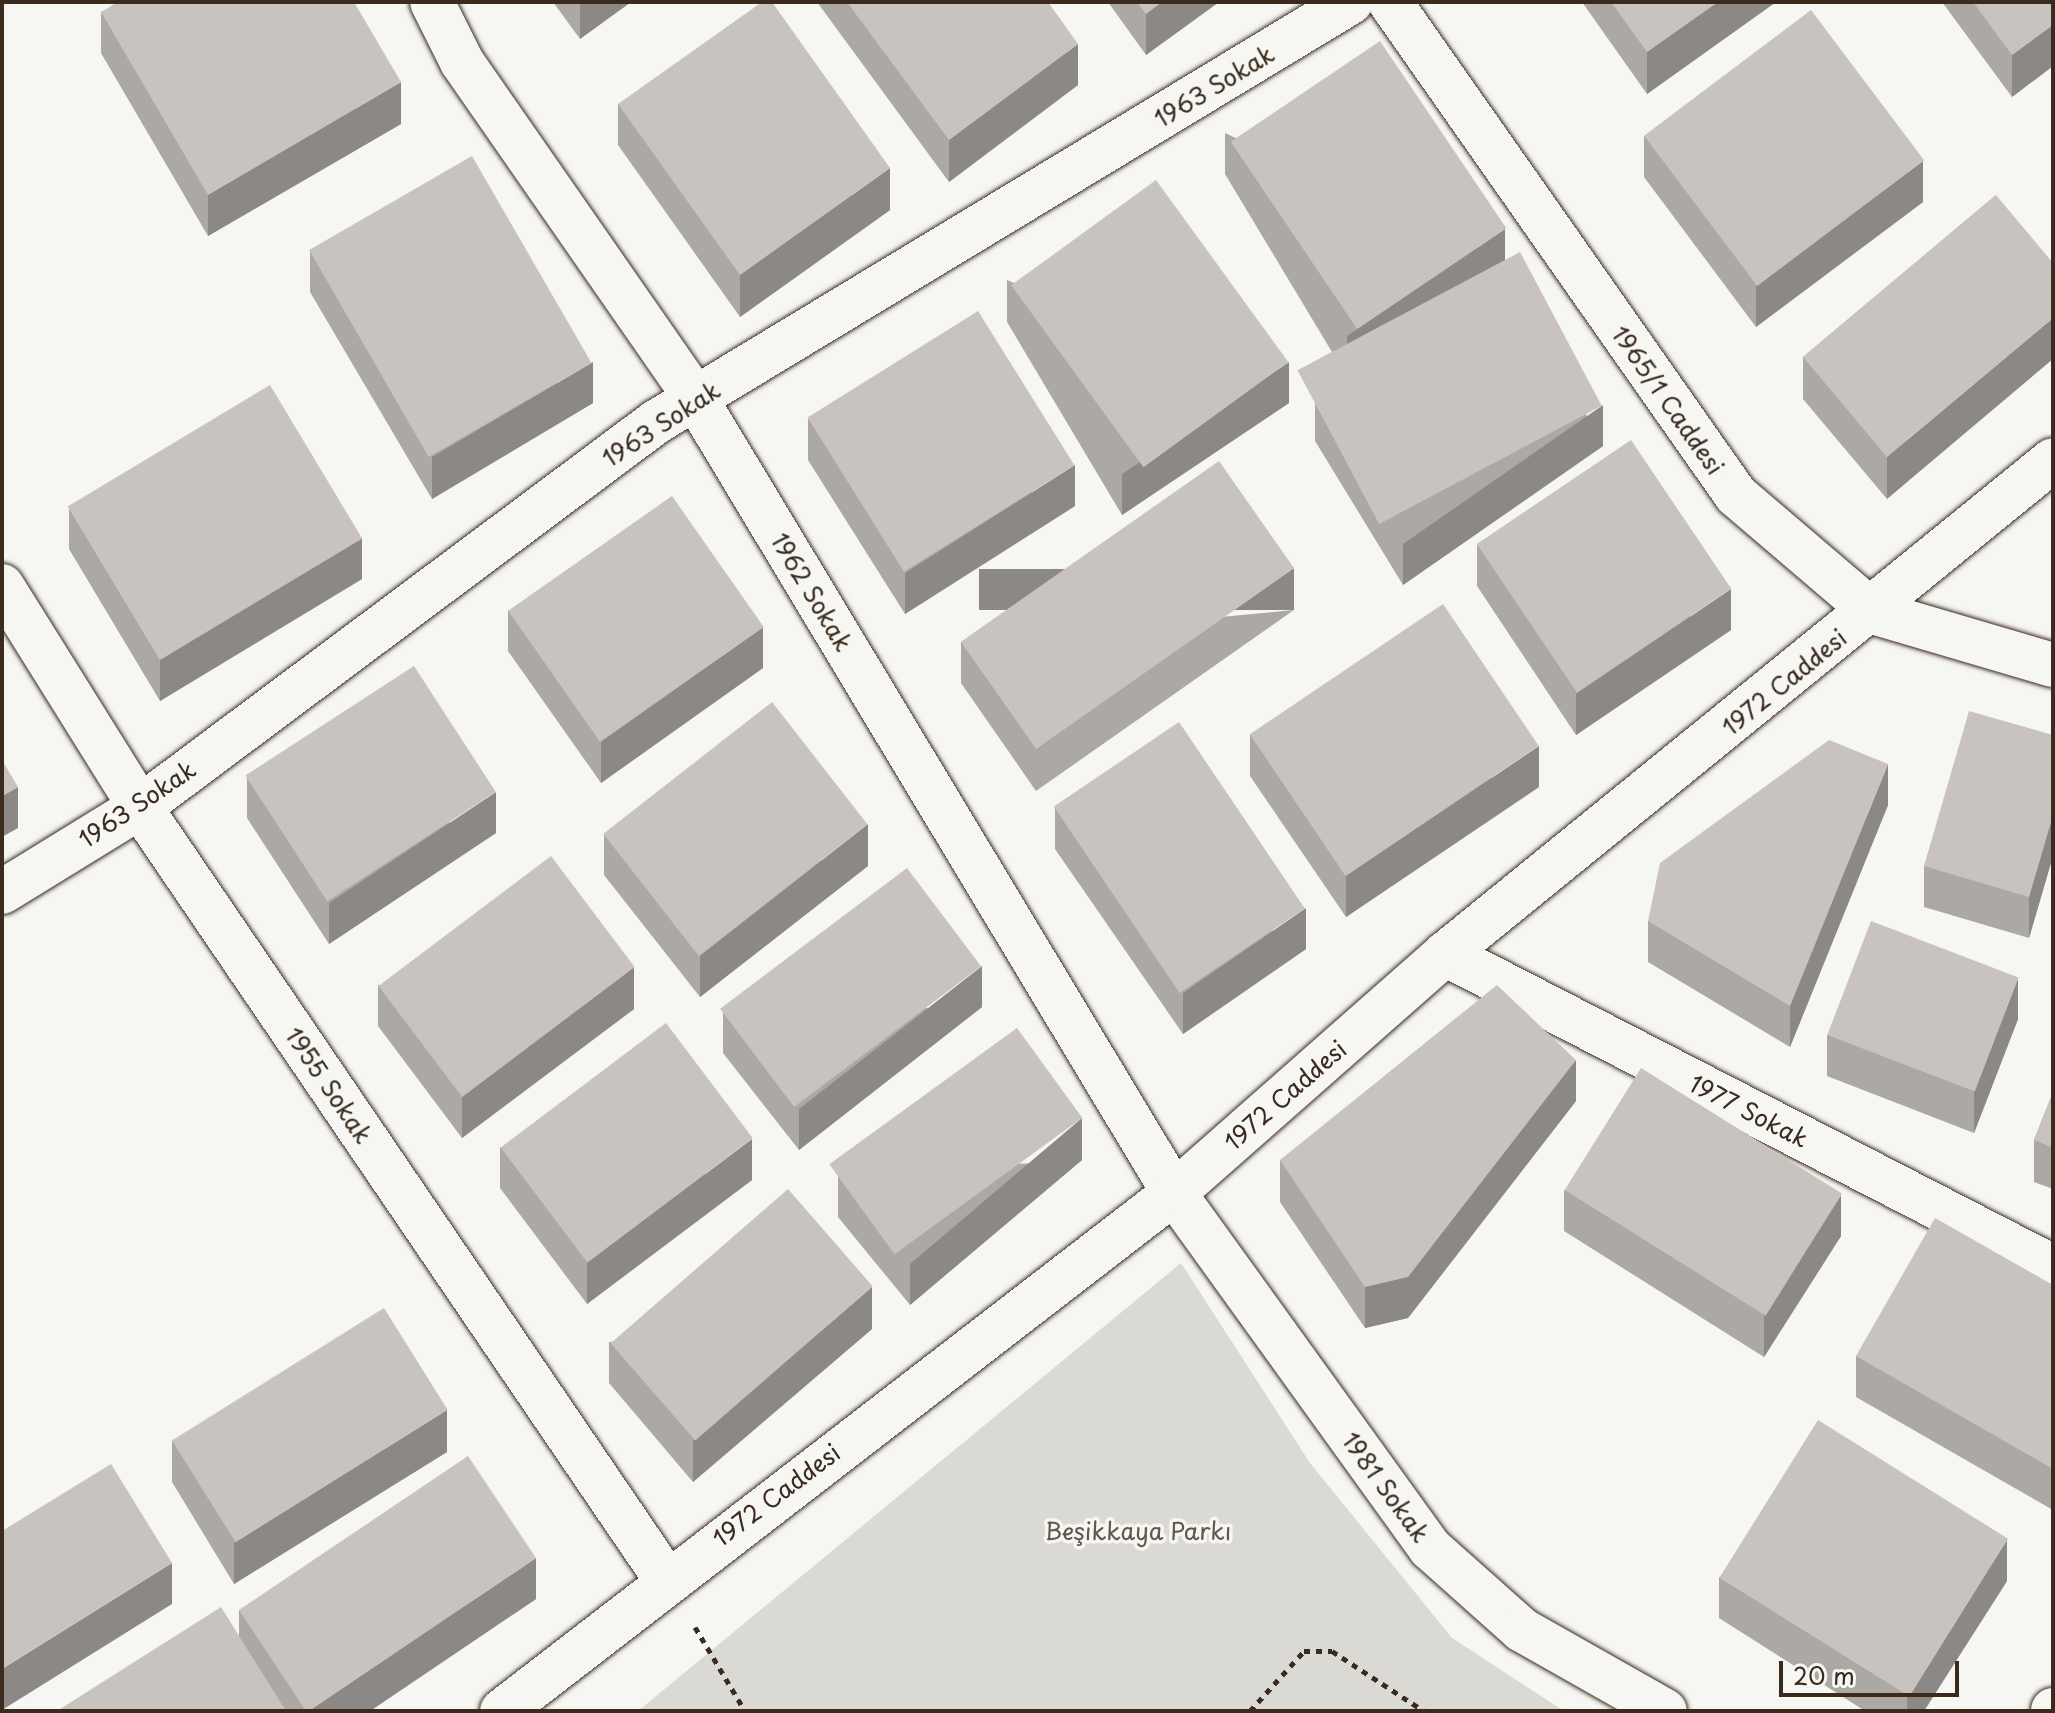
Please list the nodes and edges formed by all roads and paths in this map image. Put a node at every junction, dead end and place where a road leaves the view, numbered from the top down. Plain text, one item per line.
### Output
1 (432, 2) edge
2 (1351, 2) edge
3 (1390, 2) edge
4 (696, 399) junction
5 (2053, 460) edge
6 (2, 586) edge
7 (1873, 612) junction
8 (2053, 665) edge
9 (140, 807) junction
10 (2, 892) edge
11 (1445, 954) junction
12 (1174, 1193) junction
13 (2053, 1267) edge
14 (665, 1578) junction
15 (502, 1711) edge
16 (745, 1711) edge
17 (1250, 1711) edge
18 (1424, 1711) edge
19 (1665, 1711) edge

1 - 4 street, 1962 Sokak
2 - 4 street, 1963 Sokak
3 - 7 street, 1965/1 Caddesi
4 - 9 street, 1963 Sokak
4 - 12 street, 1962 Sokak
5 - 7 street, 1972 Caddesi
6 - 9 street, 1955 Sokak
7 - 8 street, 1965/1 Caddesi
7 - 11 street, 1972 Caddesi
9 - 10 street, 1963 Sokak
9 - 14 street, 1955 Sokak
11 - 12 street, 1972 Caddesi
11 - 13 street, 1977 Sokak
12 - 14 street, 1972 Caddesi
12 - 19 street, 1981 Sokak
14 - 15 street, 1972 Caddesi
14 - 16 path
17 - 18 path

